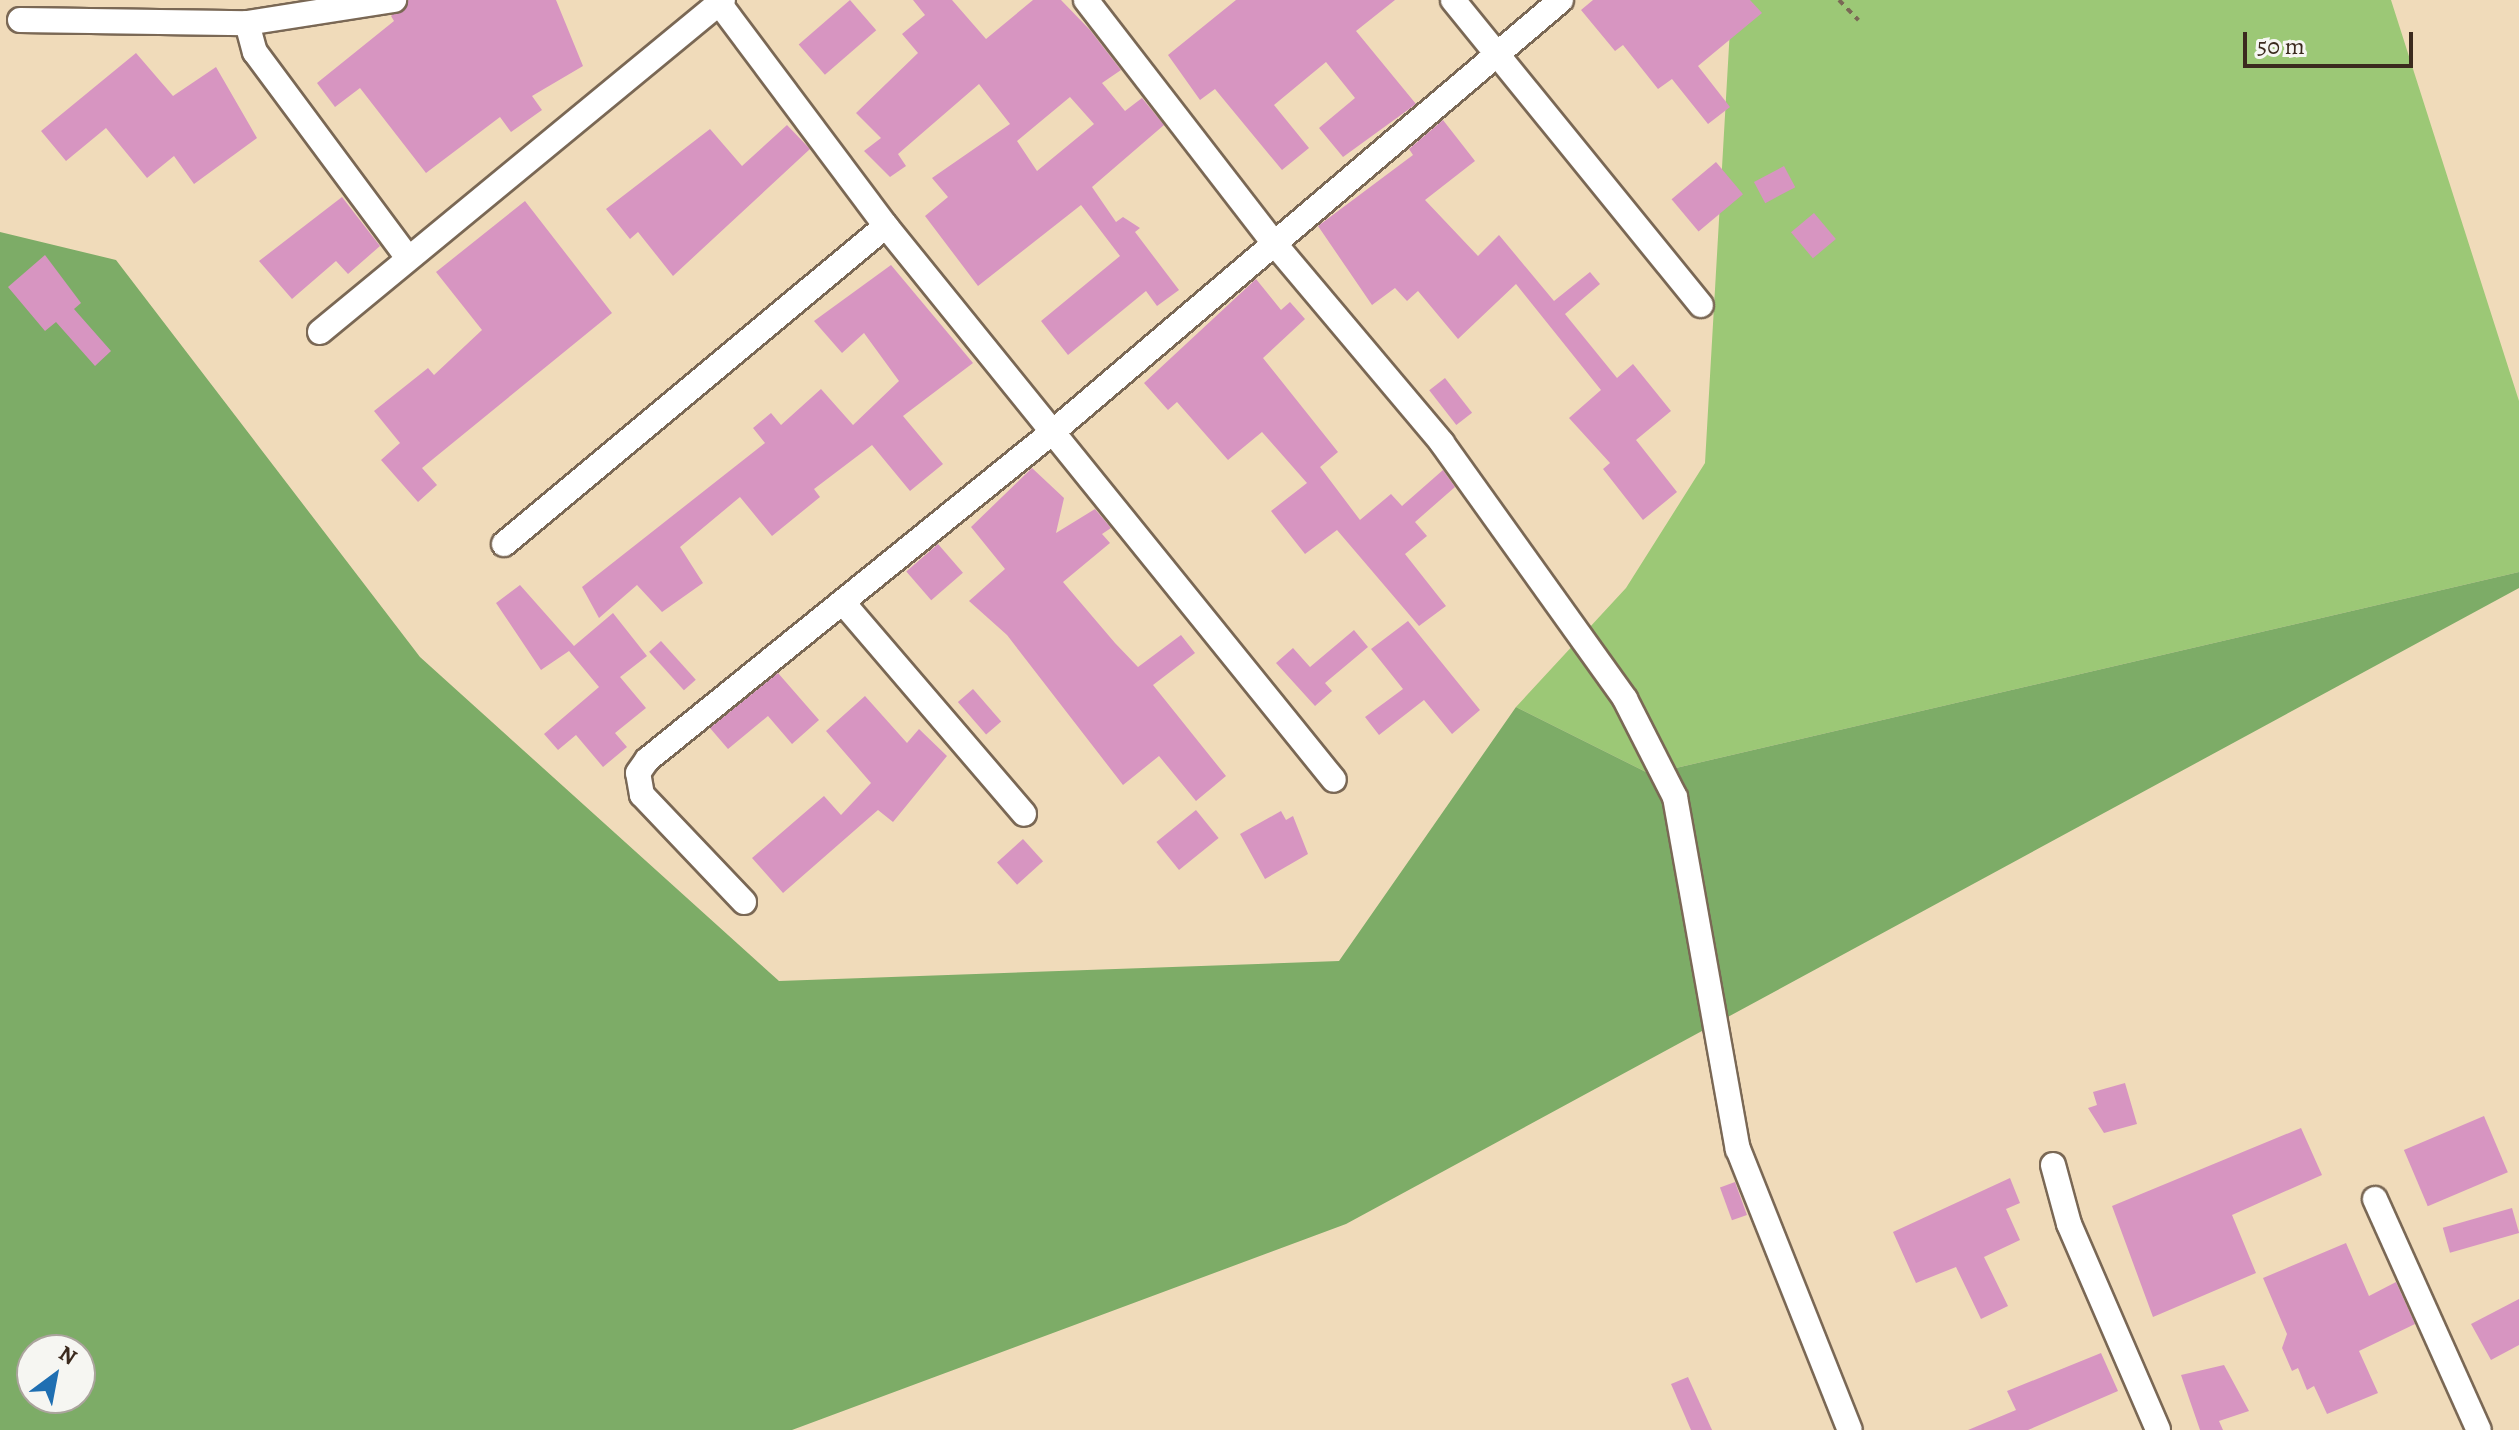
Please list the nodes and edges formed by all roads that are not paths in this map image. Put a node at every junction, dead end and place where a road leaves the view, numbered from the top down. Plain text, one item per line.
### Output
1 (394, 0) edge
2 (1086, 0) edge
3 (1453, 0) edge
4 (1561, 0) edge
5 (721, 2) edge
6 (20, 20) dead end
7 (247, 23) junction
8 (1492, 54) junction
9 (886, 226) junction
10 (1273, 242) junction
11 (406, 255) junction
12 (1701, 305) dead end
13 (320, 332) dead end
14 (1055, 430) junction
15 (504, 544) dead end
16 (845, 605) junction
17 (1334, 780) dead end
18 (1024, 814) dead end
19 (744, 902) dead end
20 (2053, 1165) dead end
21 (2375, 1199) dead end
22 (1850, 1430) edge
23 (2158, 1430) edge
24 (2479, 1430) edge

1 - 7 street
2 - 10 street
3 - 8 street
4 - 8 street
5 - 9 street
5 - 11 street
6 - 7 street
7 - 11 street
8 - 10 street
8 - 12 street
9 - 14 street
9 - 15 street
10 - 14 street
10 - 22 street
11 - 13 street
14 - 16 street
14 - 17 street
16 - 18 street
16 - 19 street
20 - 23 street
21 - 24 street

